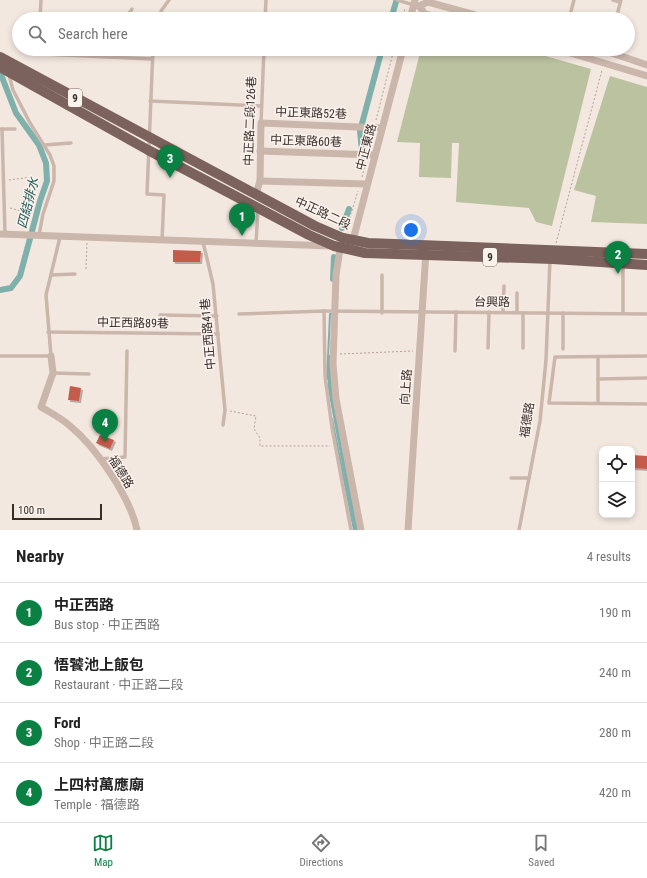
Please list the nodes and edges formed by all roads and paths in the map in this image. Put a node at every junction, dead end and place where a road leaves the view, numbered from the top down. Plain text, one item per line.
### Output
1 (41, 0) edge
2 (170, 0) edge
3 (266, 0) edge
4 (397, 0) edge
5 (574, 0) edge
6 (613, 0) edge
7 (620, 1) edge
8 (406, 2) junction
9 (416, 4) edge
10 (132, 9) dead end
11 (40, 12) edge
12 (130, 12) edge
13 (162, 12) edge
14 (265, 12) edge
15 (404, 12) edge
16 (423, 12) edge
17 (464, 12) edge
18 (571, 12) edge
19 (618, 12) edge
20 (86, 56) edge
21 (152, 56) edge
22 (264, 56) edge
23 (393, 56) edge
24 (401, 56) edge
25 (583, 56) edge
26 (605, 56) edge
27 (622, 56) edge
28 (152, 59) junction
29 (605, 62) junction
30 (3, 64) edge
31 (647, 65) edge
32 (647, 76) edge
33 (150, 101) junction
34 (261, 106) junction
35 (261, 123) junction
36 (378, 127) junction
37 (1, 129) edge
38 (15, 129) dead end
39 (148, 137) junction
40 (71, 143) dead end
41 (44, 145) junction
42 (148, 150) junction
43 (260, 151) junction
44 (371, 154) junction
45 (32, 177) dead end
46 (4, 180) junction
47 (260, 181) junction
48 (364, 184) junction
49 (256, 194) junction
50 (5, 207) junction
51 (258, 207) junction
52 (25, 212) dead end
53 (2, 234) edge
54 (39, 236) junction
55 (60, 237) junction
56 (87, 238) junction
57 (347, 239) junction
58 (162, 241) junction
59 (203, 242) junction
60 (256, 244) junction
61 (336, 247) junction
62 (554, 250) junction
63 (351, 251) junction
64 (426, 251) junction
65 (647, 254) edge
66 (550, 259) junction
67 (623, 264) junction
68 (647, 265) edge
69 (86, 269) dead end
70 (75, 274) dead end
71 (51, 275) junction
72 (382, 275) dead end
73 (504, 286) dead end
74 (517, 293) dead end
75 (324, 311) junction
76 (336, 311) junction
77 (422, 312) junction
78 (456, 312) junction
79 (488, 312) junction
80 (503, 312) junction
81 (517, 312) junction
82 (524, 312) junction
83 (382, 313) junction
84 (548, 313) junction
85 (563, 313) junction
86 (623, 313) junction
87 (239, 314) dead end
88 (647, 314) edge
89 (160, 315) dead end
90 (216, 316) junction
91 (48, 332) junction
92 (218, 334) junction
93 (488, 348) dead end
94 (523, 348) dead end
95 (563, 349) dead end
96 (126, 351) dead end
97 (420, 351) junction
98 (455, 352) dead end
99 (334, 354) junction
100 (0, 356) edge
101 (51, 356) junction
102 (647, 356) edge
103 (598, 357) junction
104 (53, 373) junction
105 (89, 374) dead end
106 (647, 378) edge
107 (598, 379) junction
108 (598, 404) junction
109 (647, 404) edge
110 (225, 410) junction
111 (223, 425) dead end
112 (335, 446) junction
113 (100, 459) junction
114 (511, 478) dead end
115 (529, 478) junction
116 (137, 530) edge
117 (350, 530) edge
118 (361, 530) edge
119 (408, 530) edge
120 (519, 530) edge

1 - 11 lane
2 - 13 lane
3 - 14 lane
4 - 8 lane
5 - 18 lane
6 - 7 lane
7 - 19 lane
8 - 9 lane
8 - 15 path
9 - 16 street
9 - 17 street
10 - 12 lane
20 - 28 lane
21 - 28 lane
22 - 34 lane, 中正路二段126巷
23 - 36 path, 中正東路
24 - 36 street, 中正東路
25 - 29 street
26 - 29 lane
27 - 31 street
28 - 33 lane
29 - 32 street
29 - 62 path
30 - 39 main road, 9
30 - 41 lane
30 - 42 main road, 9
33 - 34 lane
33 - 39 lane
34 - 35 lane, 中正路二段126巷
35 - 36 street, 中正東路52巷
35 - 43 street, 中正路二段126巷
36 - 44 street, 中正東路
36 - 44 path, 中正東路
37 - 38 lane
37 - 46 lane
39 - 42 lane
39 - 49 main road, 中正路二段 / 9
40 - 41 lane
41 - 54 lane
42 - 51 main road, 中正路二段 / 9
42 - 58 lane
43 - 44 street, 中正東路60巷
43 - 47 street, 中正路二段126巷
44 - 48 street, 中正東路
44 - 48 path, 中正東路
45 - 46 path
46 - 50 lane
47 - 48 street
47 - 49 street, 中正路二段126巷
48 - 57 street, 中正東路
48 - 57 path, 中正東路
49 - 57 main road, 中正路二段 / 9
50 - 52 path
50 - 53 lane
51 - 60 lane
51 - 61 main road, 中正路二段 / 9
53 - 54 street
54 - 55 street
55 - 56 street
55 - 71 lane
56 - 58 street
56 - 69 path
57 - 61 street, 中正東路
57 - 63 street, 中正東路
57 - 64 main road, 中正路二段 / 9
58 - 59 street
59 - 60 street
59 - 90 lane, 中正西路41巷
60 - 61 street
61 - 63 main road, 中正路二段 / 9
61 - 76 street, 中正東路
62 - 64 main road, 中正路二段 / 9
62 - 65 main road, 中正路二段 / 9
63 - 64 main road, 中正路二段 / 9
64 - 66 main road, 中正路二段 / 9
64 - 77 street, 向上路
66 - 67 main road, 中正路二段 / 9
66 - 84 lane, 福德路
67 - 68 main road, 中正路二段 / 9
67 - 86 lane
70 - 71 lane
71 - 91 lane
72 - 83 lane
73 - 80 lane
74 - 81 lane
75 - 76 lane, 台興路
75 - 87 lane, 台興路
75 - 112 lane
76 - 83 lane, 台興路
76 - 99 street, 中正東路
77 - 78 lane, 台興路
77 - 83 lane, 台興路
77 - 97 street, 向上路
78 - 79 lane, 台興路
78 - 98 lane
79 - 80 lane, 台興路
79 - 93 lane
80 - 81 lane, 台興路
81 - 82 lane, 台興路
82 - 84 lane, 台興路
82 - 94 lane
84 - 85 lane, 台興路
84 - 115 lane, 福德路
85 - 86 lane, 台興路
85 - 95 lane
86 - 88 lane, 台興路
89 - 90 lane
90 - 92 lane, 中正西路41巷
91 - 92 lane, 中正西路89巷
91 - 101 lane
92 - 110 lane, 中正西路41巷
96 - 113 lane
97 - 99 path
97 - 119 street, 向上路
99 - 118 street, 中正東路
100 - 101 lane
101 - 104 street, 福德路
102 - 103 lane
103 - 107 lane
103 - 108 lane
104 - 105 lane
104 - 113 street, 福德路
106 - 107 lane
107 - 108 lane
108 - 109 lane
110 - 111 lane, 中正西路41巷
110 - 112 path
112 - 117 lane
113 - 116 street, 福德路
114 - 115 lane
115 - 120 lane, 福德路

